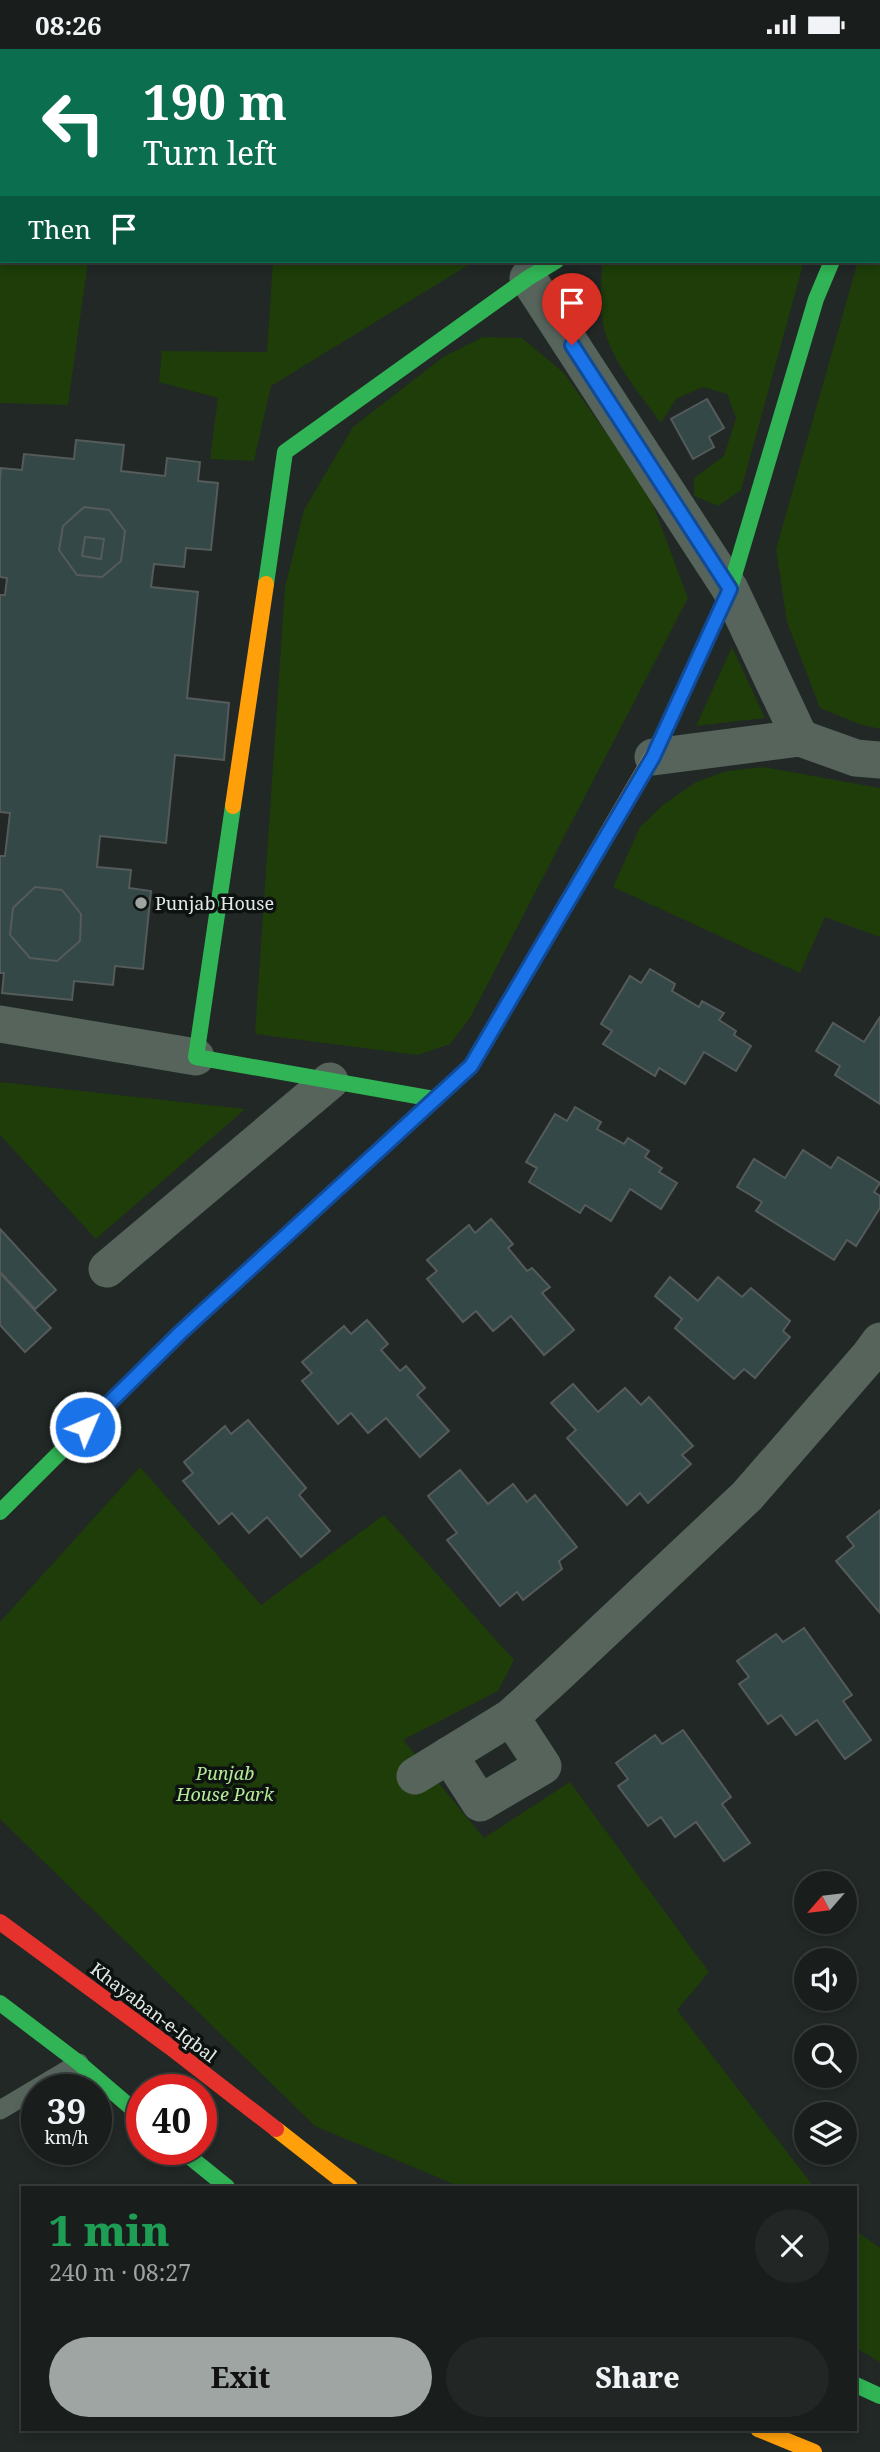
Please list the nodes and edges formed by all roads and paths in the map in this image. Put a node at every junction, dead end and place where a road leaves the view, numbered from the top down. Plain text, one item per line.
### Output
1 (831, 263) edge
2 (542, 269) edge
3 (730, 589) junction
4 (800, 738) junction
5 (653, 757) junction
6 (880, 760) edge
7 (0, 1024) edge
8 (196, 1057) junction
9 (330, 1081) junction
10 (434, 1099) junction
11 (107, 1269) dead end
12 (880, 1341) edge
13 (0, 1512) edge
14 (511, 1717) junction
15 (449, 1755) junction
16 (415, 1776) dead end
17 (0, 1922) edge
18 (0, 2003) edge
19 (79, 2063) junction
20 (126, 2103) edge
21 (0, 2110) edge
22 (200, 2165) edge
23 (227, 2186) edge
24 (349, 2186) edge
25 (857, 2385) edge
26 (880, 2396) edge
27 (763, 2431) edge
28 (814, 2452) edge

1 - 3 street
2 - 3 street
2 - 8 street
3 - 4 street
3 - 5 street
4 - 5 street
4 - 6 street
5 - 10 street
7 - 8 street
8 - 9 street
9 - 10 street
9 - 11 street
10 - 13 street
12 - 14 street
14 - 15 street
14 - 15 street
15 - 16 street
17 - 24 street, Khayaban-e-Iqbal
18 - 19 street
19 - 20 street
19 - 21 lane
22 - 23 street
25 - 26 street
27 - 28 street

